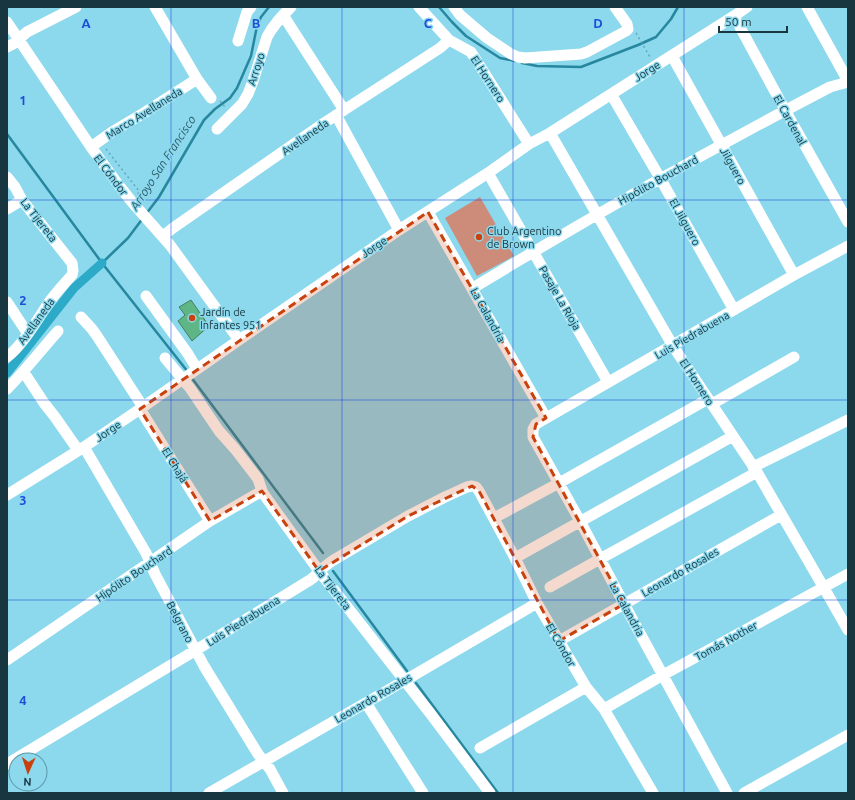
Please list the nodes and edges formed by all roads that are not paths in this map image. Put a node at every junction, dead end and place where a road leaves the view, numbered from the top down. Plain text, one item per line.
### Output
1 (76, 7) edge
2 (155, 7) edge
3 (251, 7) edge
4 (291, 7) edge
5 (419, 7) edge
6 (454, 7) edge
7 (615, 7) edge
8 (747, 7) edge
9 (808, 7) edge
10 (283, 15) junction
11 (734, 16) junction
12 (7, 22) edge
13 (18, 39) junction
14 (449, 40) junction
15 (238, 41) dead end
16 (7, 47) edge
17 (672, 56) junction
18 (197, 79) junction
19 (848, 81) edge
20 (611, 94) junction
21 (214, 99) road end
22 (785, 110) junction
23 (340, 113) junction
24 (217, 129) dead end
25 (550, 133) junction
26 (95, 144) junction
27 (529, 144) junction
28 (721, 145) junction
29 (488, 173) junction
30 (7, 177) edge
31 (660, 178) junction
32 (22, 200) junction
33 (7, 209) edge
34 (428, 212) junction
35 (597, 215) junction
36 (848, 222) edge
37 (399, 230) junction
38 (159, 232) junction
39 (848, 246) edge
40 (533, 252) junction
41 (72, 263) joint
42 (794, 275) junction
43 (473, 288) junction
44 (146, 296) dead end
45 (7, 302) edge
46 (734, 310) junction
47 (81, 317) dead end
48 (58, 331) dead end
49 (28, 334) junction
50 (239, 340) junction
51 (673, 346) junction
52 (7, 357) edge
53 (794, 357) dead end
54 (165, 358) dead end
55 (22, 373) junction
56 (190, 375) junction
57 (608, 382) junction
58 (7, 389) edge
59 (710, 402) junction
60 (141, 408) junction
61 (546, 418) junction
62 (848, 420) edge
63 (536, 424) joint
64 (733, 436) junction
65 (81, 449) junction
66 (755, 470) junction
67 (559, 483) junction
68 (262, 491) junction
69 (479, 491) joint
70 (7, 495) edge
71 (781, 515) junction
72 (494, 518) junction
73 (210, 521) junction
74 (580, 521) junction
75 (515, 558) junction
76 (600, 559) junction
77 (150, 563) junction
78 (319, 571) junction
79 (848, 574) edge
80 (550, 587) dead end
81 (824, 588) junction
82 (537, 603) junction
83 (624, 604) junction
84 (848, 630) edge
85 (559, 641) junction
86 (196, 650) junction
87 (7, 660) edge
88 (663, 675) junction
89 (404, 681) junction
90 (586, 687) junction
91 (366, 703) junction
92 (604, 709) junction
93 (848, 735) edge
94 (480, 748) dead end
95 (264, 761) junction
96 (7, 764) edge
97 (209, 793) edge
98 (283, 793) edge
99 (423, 793) edge
100 (490, 793) edge
101 (652, 793) edge
102 (727, 793) edge
103 (744, 793) edge

1 - 13 street
2 - 18 street
3 - 15 street
4 - 10 street, Arroyo
5 - 14 street, El Hornero
6 - 7 street
8 - 11 street, Jorge
9 - 19 street
10 - 23 street
10 - 24 street, Arroyo
11 - 17 street, Jorge
11 - 22 street, El Cardenal
12 - 13 street, El Cóndor
13 - 16 street
13 - 26 street, El Cóndor
14 - 23 street, Avellaneda
14 - 27 street, El Hornero
17 - 20 street, Jorge
17 - 28 street, Jilguero
18 - 21 street
18 - 26 street, Marco Avellaneda
19 - 22 street, Hipólito Bouchard
20 - 25 street, Jorge
20 - 31 street, El Jilguero
22 - 28 street, Hipólito Bouchard
22 - 36 street, El Cardenal
23 - 37 street
23 - 38 street, Avellaneda
25 - 27 street, Jorge
25 - 35 street, El Hornero
26 - 38 street, El Cóndor
27 - 29 street, Jorge
28 - 31 street, Hipólito Bouchard
28 - 42 street, Jilguero
29 - 34 street, Jorge
29 - 40 street, Pasaje La Rioja
30 - 32 street, La Tijereta
31 - 35 street, Hipólito Bouchard
31 - 46 street, El Jilguero
32 - 33 street
32 - 41 street, La Tijereta
34 - 37 street, Jorge
34 - 43 street, La Calandria
35 - 40 street, Hipólito Bouchard
35 - 51 street, El Hornero
37 - 50 street, Jorge
38 - 50 street, El Cóndor
39 - 42 street, Luis Piedrabuena
40 - 43 street, Hipólito Bouchard
40 - 57 street, Pasaje La Rioja
41 - 49 street, Avellaneda
42 - 46 street, Luis Piedrabuena
43 - 61 street, La Calandria
44 - 56 street
45 - 49 street
46 - 51 street, Luis Piedrabuena
47 - 60 street, El Chajá
48 - 55 street
49 - 52 street, Avellaneda
50 - 56 street, Jorge
51 - 57 street, Luis Piedrabuena
51 - 59 street, El Hornero
53 - 59 street
54 - 56 street
55 - 58 street
55 - 65 street, Belgrano
56 - 60 street, Jorge
56 - 68 street, La Tijereta
57 - 61 street, Luis Piedrabuena
59 - 64 street, El Hornero
59 - 67 street
60 - 65 street, Jorge
60 - 73 street, El Chajá
61 - 63 street, Luis Piedrabuena
62 - 66 street
63 - 67 street, La Calandria
64 - 66 street, El Hornero
64 - 74 street
65 - 70 street, Jorge
65 - 77 street, Belgrano
66 - 71 street, El Hornero
66 - 76 street
67 - 72 street
67 - 74 street, La Calandria
68 - 73 street, Hipólito Bouchard
68 - 78 street, La Tijereta
69 - 72 street, El Cóndor
69 - 78 street, Luis Piedrabuena
71 - 81 street, El Hornero
71 - 83 street, Leonardo Rosales
72 - 75 street, El Cóndor
73 - 77 street, Hipólito Bouchard
74 - 75 street
74 - 76 street, La Calandria
75 - 82 street, El Cóndor
76 - 80 street
76 - 83 street, La Calandria
77 - 86 street, Belgrano
77 - 87 street, Hipólito Bouchard
78 - 86 street, Luis Piedrabuena
78 - 89 street, La Tijereta
79 - 81 street, Tomás Nother
81 - 84 street, El Hornero
81 - 88 street, Tomás Nother
82 - 85 street, El Cóndor
82 - 89 street, Leonardo Rosales
83 - 85 street, Leonardo Rosales
83 - 88 street, La Calandria
85 - 90 street, El Cóndor
86 - 95 street, Belgrano
86 - 96 street, Luis Piedrabuena
88 - 92 street, Tomás Nother
88 - 102 street, La Calandria
89 - 91 street, Leonardo Rosales
89 - 100 street, La Tijereta
90 - 92 street, El Cóndor
90 - 94 street
91 - 95 street, Leonardo Rosales
91 - 99 street
92 - 101 street, El Cóndor
93 - 103 street
95 - 97 street, Leonardo Rosales
95 - 98 street, Belgrano

